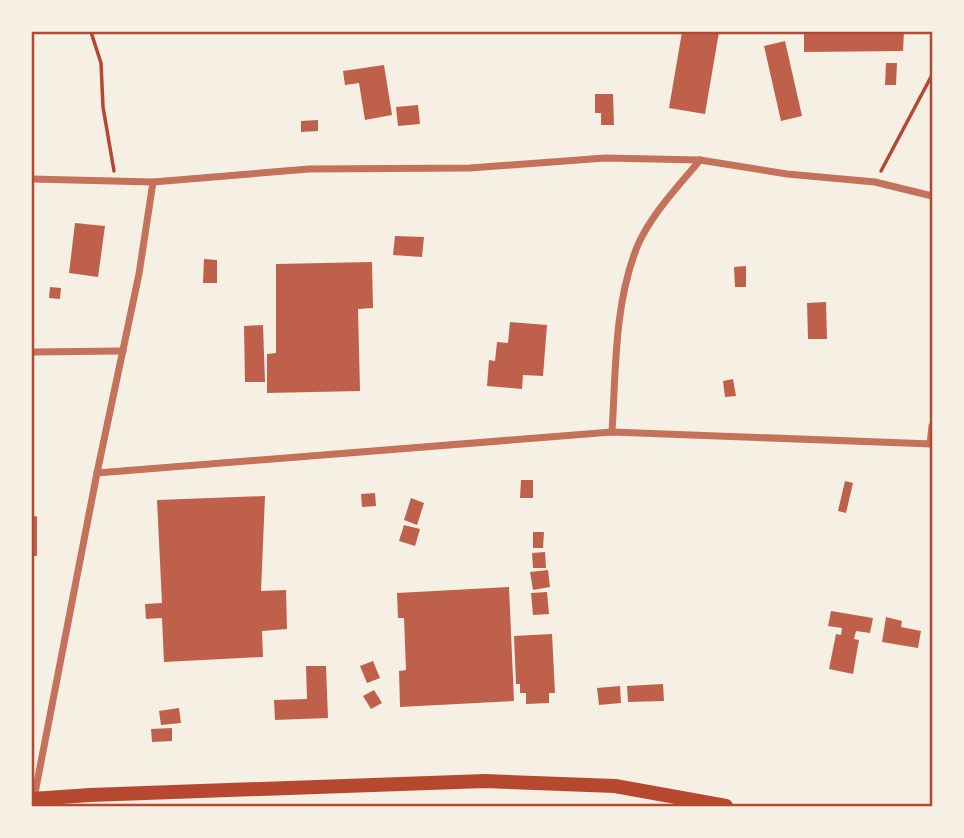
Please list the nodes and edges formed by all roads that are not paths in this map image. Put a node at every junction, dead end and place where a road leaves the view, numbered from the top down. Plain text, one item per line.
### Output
1 (700, 160) junction
2 (32, 178) edge
3 (153, 182) junction
4 (933, 196) edge
5 (123, 351) junction
6 (32, 352) edge
7 (933, 426) edge
8 (612, 432) junction
9 (931, 444) edge
10 (97, 473) junction
11 (33, 799) edge
12 (91, 801) edge
13 (726, 807) edge

1 - 3 street
1 - 4 street
1 - 8 street
2 - 3 street
3 - 5 street
5 - 6 street
5 - 10 street
7 - 9 street
8 - 9 street
8 - 10 street
10 - 11 street
11 - 12 main road
12 - 13 main road

